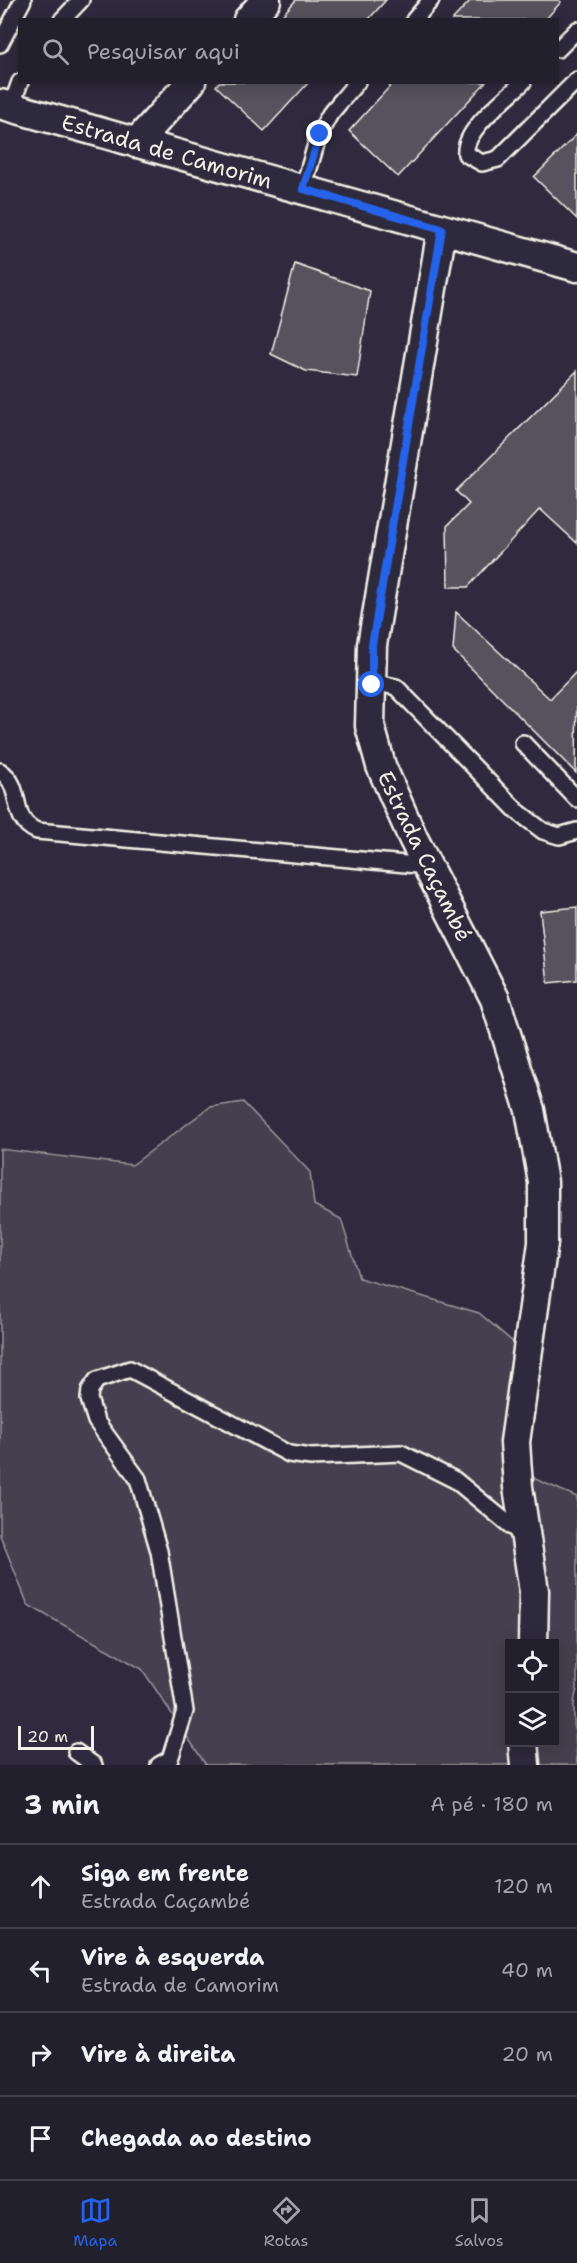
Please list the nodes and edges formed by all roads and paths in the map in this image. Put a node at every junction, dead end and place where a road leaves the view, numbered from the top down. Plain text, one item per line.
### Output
1 (23, 0) edge
2 (81, 0) edge
3 (266, 0) edge
4 (431, 0) edge
5 (64, 18) edge
6 (250, 18) edge
7 (416, 18) edge
8 (577, 30) edge
9 (9, 38) edge
10 (559, 48) edge
11 (577, 80) edge
12 (189, 84) edge
13 (355, 84) edge
14 (521, 84) edge
15 (10, 98) edge
16 (136, 143) junction
17 (303, 189) junction
18 (442, 229) junction
19 (577, 267) edge
20 (372, 685) junction
21 (523, 743) dead end
22 (0, 771) edge
23 (577, 799) edge
24 (577, 831) edge
25 (428, 866) junction
26 (526, 1538) junction
27 (532, 1639) edge
28 (523, 1747) edge
29 (76, 1752) dead end
30 (94, 1765) edge
31 (159, 1765) edge
32 (525, 1765) edge

1 - 9 lane
2 - 5 lane
3 - 6 street
4 - 7 lane
8 - 10 lane
11 - 14 lane
12 - 16 street
13 - 17 lane
15 - 16 street, Estrada de Camorim
16 - 17 street, Estrada de Camorim
17 - 18 street, Estrada de Camorim
18 - 19 street, Estrada de Camorim
18 - 20 street, Estrada Caçambé
20 - 24 lane
20 - 25 street, Estrada Caçambé
21 - 23 lane
22 - 25 lane
25 - 26 street, Estrada Caçambé
26 - 27 street, Estrada Caçambé
26 - 31 lane
28 - 32 street
29 - 30 lane

